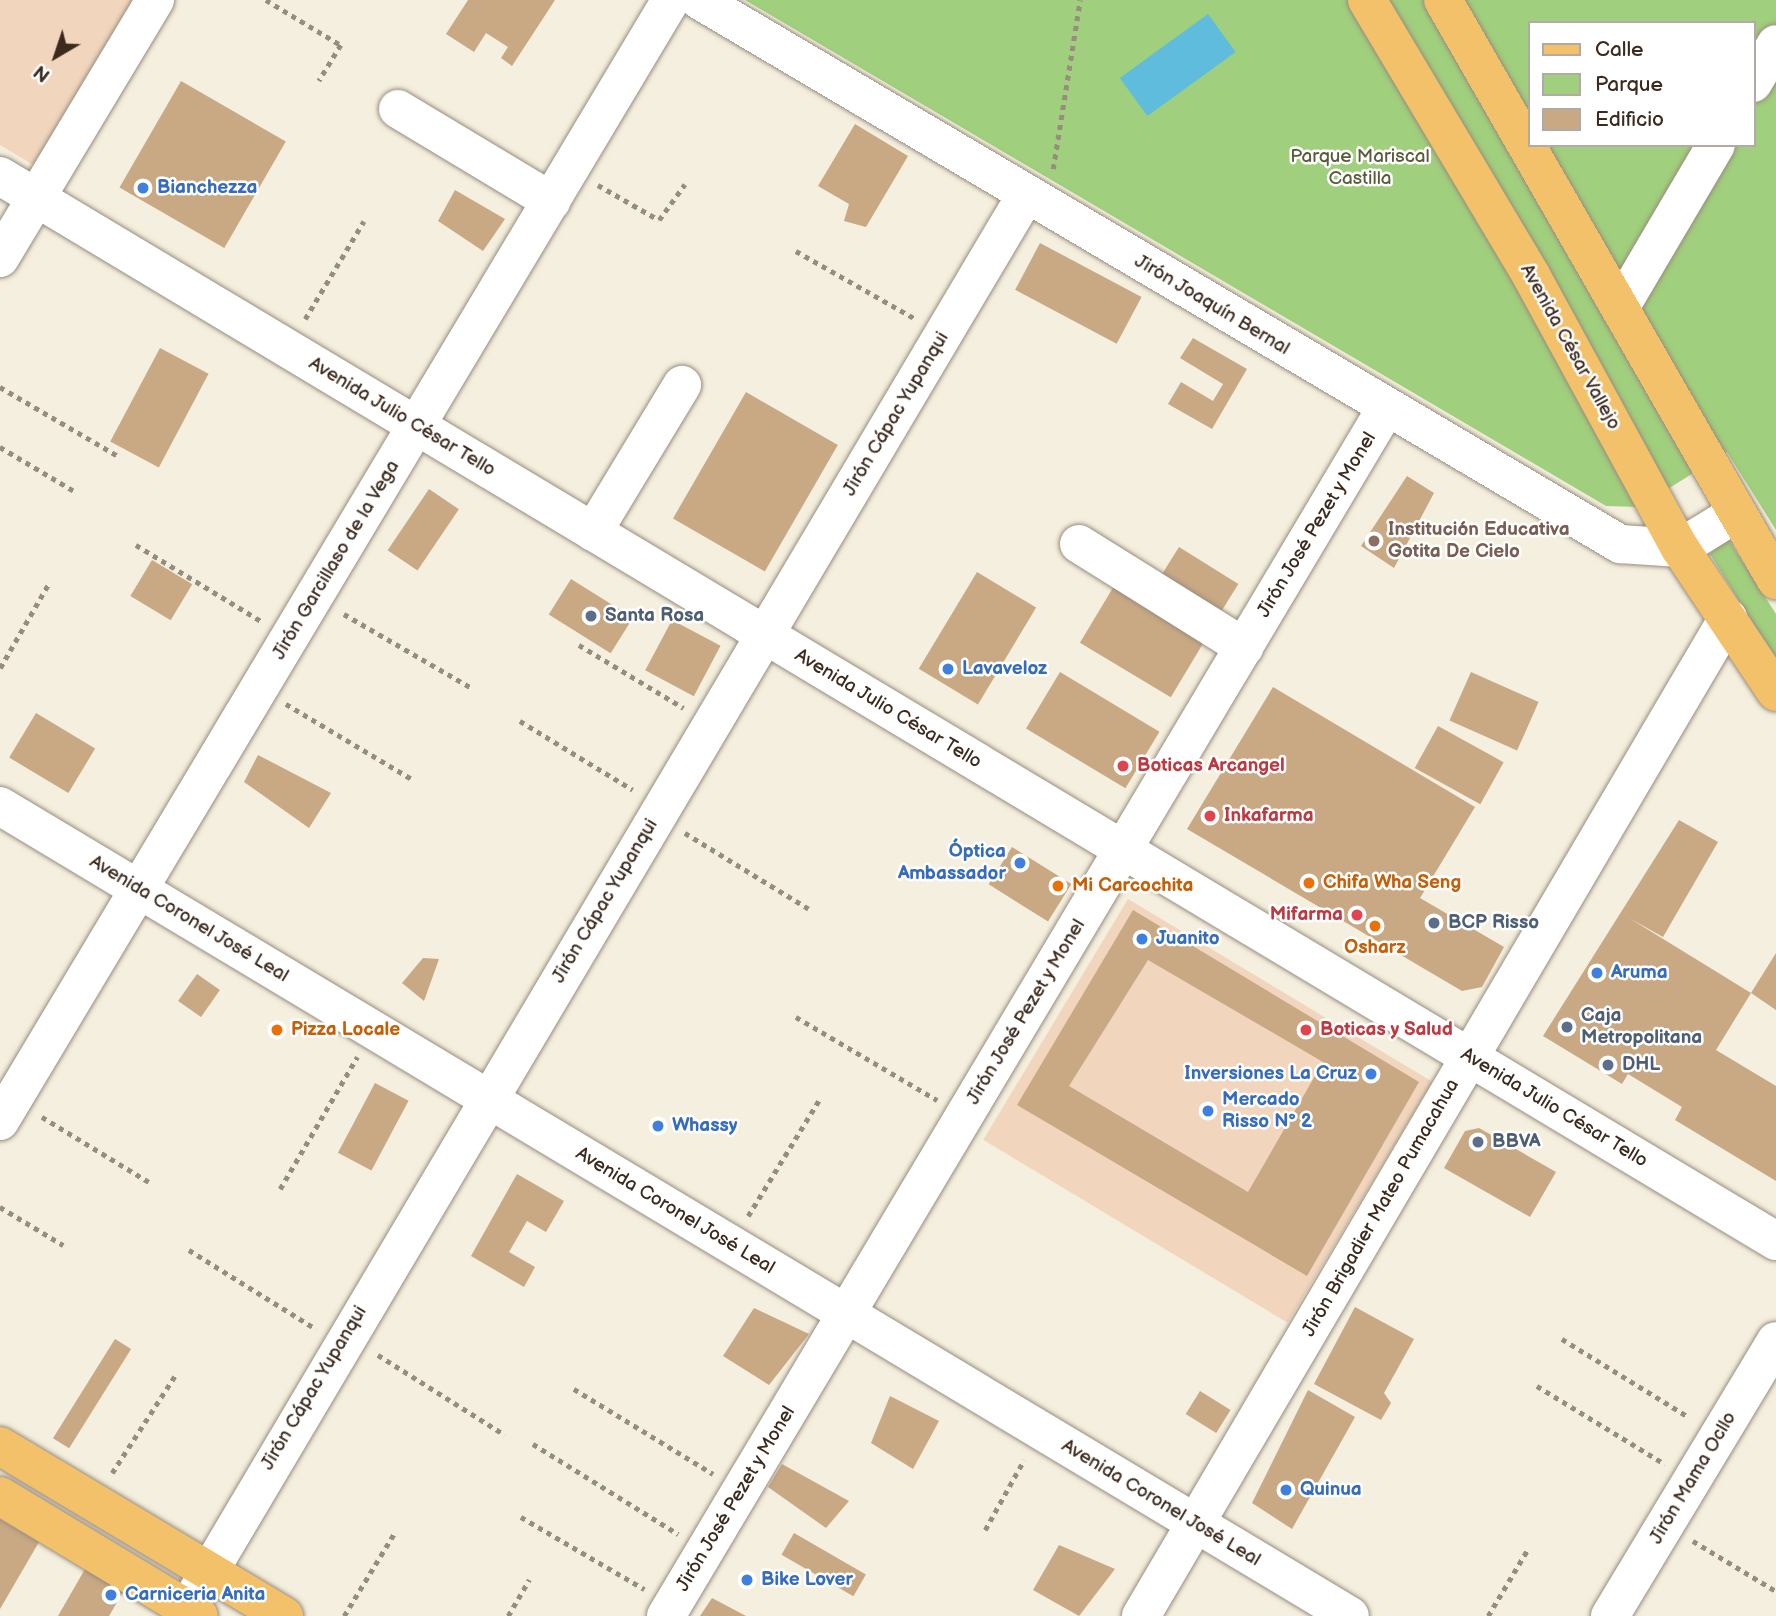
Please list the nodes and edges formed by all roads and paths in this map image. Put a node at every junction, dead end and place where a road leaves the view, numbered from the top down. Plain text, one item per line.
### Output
1 (155, 0) edge
2 (266, 0) edge
3 (671, 0) edge
4 (699, 0) edge
5 (1080, 0) edge
6 (1367, 0) edge
7 (1443, 0) edge
8 (1776, 44) edge
9 (1755, 80) edge
10 (319, 81) dead end
11 (398, 109) dead end
12 (1528, 146) edge
13 (1529, 147) edge
14 (1715, 147) edge
15 (570, 169) junction
16 (0, 176) edge
17 (685, 184) dead end
18 (36, 197) junction
19 (551, 201) junction
20 (1037, 201) junction
21 (364, 221) dead end
22 (796, 251) dead end
23 (0, 257) edge
24 (1621, 306) junction
25 (943, 335) junction
26 (287, 349) junction
27 (682, 384) dead end
28 (0, 387) edge
29 (1387, 408) junction
30 (416, 426) junction
31 (0, 447) edge
32 (120, 457) dead end
33 (74, 491) dead end
34 (1735, 514) junction
35 (593, 532) junction
36 (1079, 544) dead end
37 (136, 545) dead end
38 (1680, 548) junction
39 (1776, 580) edge
40 (49, 583) dead end
41 (314, 597) junction
42 (1728, 618) junction
43 (764, 635) junction
44 (289, 638) junction
45 (579, 645) dead end
46 (1244, 647) junction
47 (0, 668) edge
48 (470, 687) dead end
49 (260, 688) junction
50 (1776, 692) edge
51 (520, 721) dead end
52 (711, 724) junction
53 (412, 779) dead end
54 (0, 806) edge
55 (659, 811) junction
56 (1123, 850) junction
57 (139, 889) junction
58 (809, 909) dead end
59 (796, 1017) dead end
60 (373, 1030) junction
61 (1469, 1057) junction
62 (487, 1098) junction
63 (819, 1100) dead end
64 (6, 1110) edge
65 (964, 1116) junction
66 (149, 1182) dead end
67 (280, 1189) dead end
68 (0, 1207) edge
69 (1776, 1241) edge
70 (730, 1244) junction
71 (63, 1245) dead end
72 (189, 1250) dead end
73 (846, 1314) junction
74 (1562, 1339) dead end
75 (343, 1340) junction
76 (1776, 1341) edge
77 (176, 1374) dead end
78 (1537, 1386) dead end
79 (573, 1389) dead end
80 (1040, 1430) junction
81 (505, 1435) dead end
82 (1718, 1435) junction
83 (533, 1444) dead end
84 (0, 1446) edge
85 (1691, 1480) junction
86 (741, 1491) junction
87 (0, 1496) edge
88 (94, 1502) junction
89 (521, 1517) dead end
90 (1195, 1523) junction
91 (1665, 1524) junction
92 (985, 1530) dead end
93 (396, 1532) dead end
94 (1528, 1549) dead end
95 (705, 1551) junction
96 (206, 1569) junction
97 (529, 1580) dead end
98 (1776, 1591) edge
99 (182, 1611) edge
100 (669, 1611) edge
101 (284, 1616) edge
102 (344, 1616) edge
103 (508, 1616) edge
104 (1141, 1616) edge
105 (1350, 1616) edge
106 (1488, 1616) edge
107 (1610, 1616) edge

1 - 18 street
2 - 10 path
3 - 15 street, Jirón Garcillaso de la Vega
4 - 20 street, Jirón Joaquín Bernal
5 - 20 path
6 - 38 main road, Avenida César Vallejo
7 - 12 main road
8 - 9 street
11 - 19 street
13 - 24 main road
14 - 24 street
15 - 17 path
15 - 19 street, Jirón Garcillaso de la Vega
16 - 18 street, Avenida Julio César Tello
18 - 23 street
18 - 26 street, Avenida Julio César Tello
19 - 30 street, Jirón Garcillaso de la Vega
20 - 25 street, Jirón Cápac Yupanqui
20 - 29 street, Jirón Joaquín Bernal
21 - 26 path
22 - 25 path
24 - 34 main road
25 - 43 street, Jirón Cápac Yupanqui
26 - 30 street, Avenida Julio César Tello
27 - 35 street
28 - 32 path
29 - 38 street, Jirón Joaquín Bernal
29 - 46 street, Jirón José Pezet y Monel
30 - 35 street, Avenida Julio César Tello
30 - 41 street, Jirón Garcillaso de la Vega
31 - 33 path
34 - 38 street
34 - 39 main road
35 - 43 street, Avenida Julio César Tello
36 - 46 street
37 - 44 path
38 - 42 main road, Avenida César Vallejo
40 - 47 path
41 - 44 street, Jirón Garcillaso de la Vega
41 - 48 path
42 - 50 main road, Avenida César Vallejo
42 - 61 street, Jirón Brigadier Mateo Pumacahua
43 - 52 street, Jirón Cápac Yupanqui
43 - 56 street, Avenida Julio César Tello
44 - 49 street, Jirón Garcillaso de la Vega
45 - 52 path
46 - 56 street, Jirón José Pezet y Monel
49 - 53 path
49 - 57 street, Jirón Garcillaso de la Vega
51 - 55 path
52 - 55 street, Jirón Cápac Yupanqui
54 - 57 street, Avenida Coronel José Leal
55 - 58 path
55 - 62 street, Jirón Cápac Yupanqui
56 - 61 street, Avenida Julio César Tello
56 - 65 street, Jirón José Pezet y Monel
57 - 60 street, Avenida Coronel José Leal
57 - 64 street, Jirón Garcillaso de la Vega
59 - 65 path
60 - 62 street, Avenida Coronel José Leal
60 - 67 path
61 - 69 street, Avenida Julio César Tello
61 - 90 street, Jirón Brigadier Mateo Pumacahua
62 - 70 street, Avenida Coronel José Leal
62 - 75 street, Jirón Cápac Yupanqui
63 - 70 path
64 - 66 path
65 - 73 street, Jirón José Pezet y Monel
68 - 71 path
70 - 73 street, Avenida Coronel José Leal
72 - 75 path
73 - 80 street, Avenida Coronel José Leal
73 - 86 street, Jirón José Pezet y Monel
74 - 82 path
75 - 81 path
75 - 96 street, Jirón Cápac Yupanqui
76 - 82 street, Jirón Mama Ocllo
77 - 88 path
78 - 85 path
79 - 86 path
80 - 90 street, Avenida Coronel José Leal
80 - 92 path
82 - 85 street, Jirón Mama Ocllo
83 - 95 path
84 - 88 main road
85 - 91 street, Jirón Mama Ocllo
86 - 95 street, Jirón José Pezet y Monel
87 - 99 main road
88 - 96 main road
89 - 100 path
90 - 104 street, Jirón Brigadier Mateo Pumacahua
90 - 105 street, Avenida Coronel José Leal
91 - 98 path
91 - 107 street, Jirón Mama Ocllo
93 - 102 path
94 - 106 path
95 - 100 street, Jirón José Pezet y Monel
96 - 99 street, Jirón Cápac Yupanqui
96 - 101 main road
97 - 103 path

